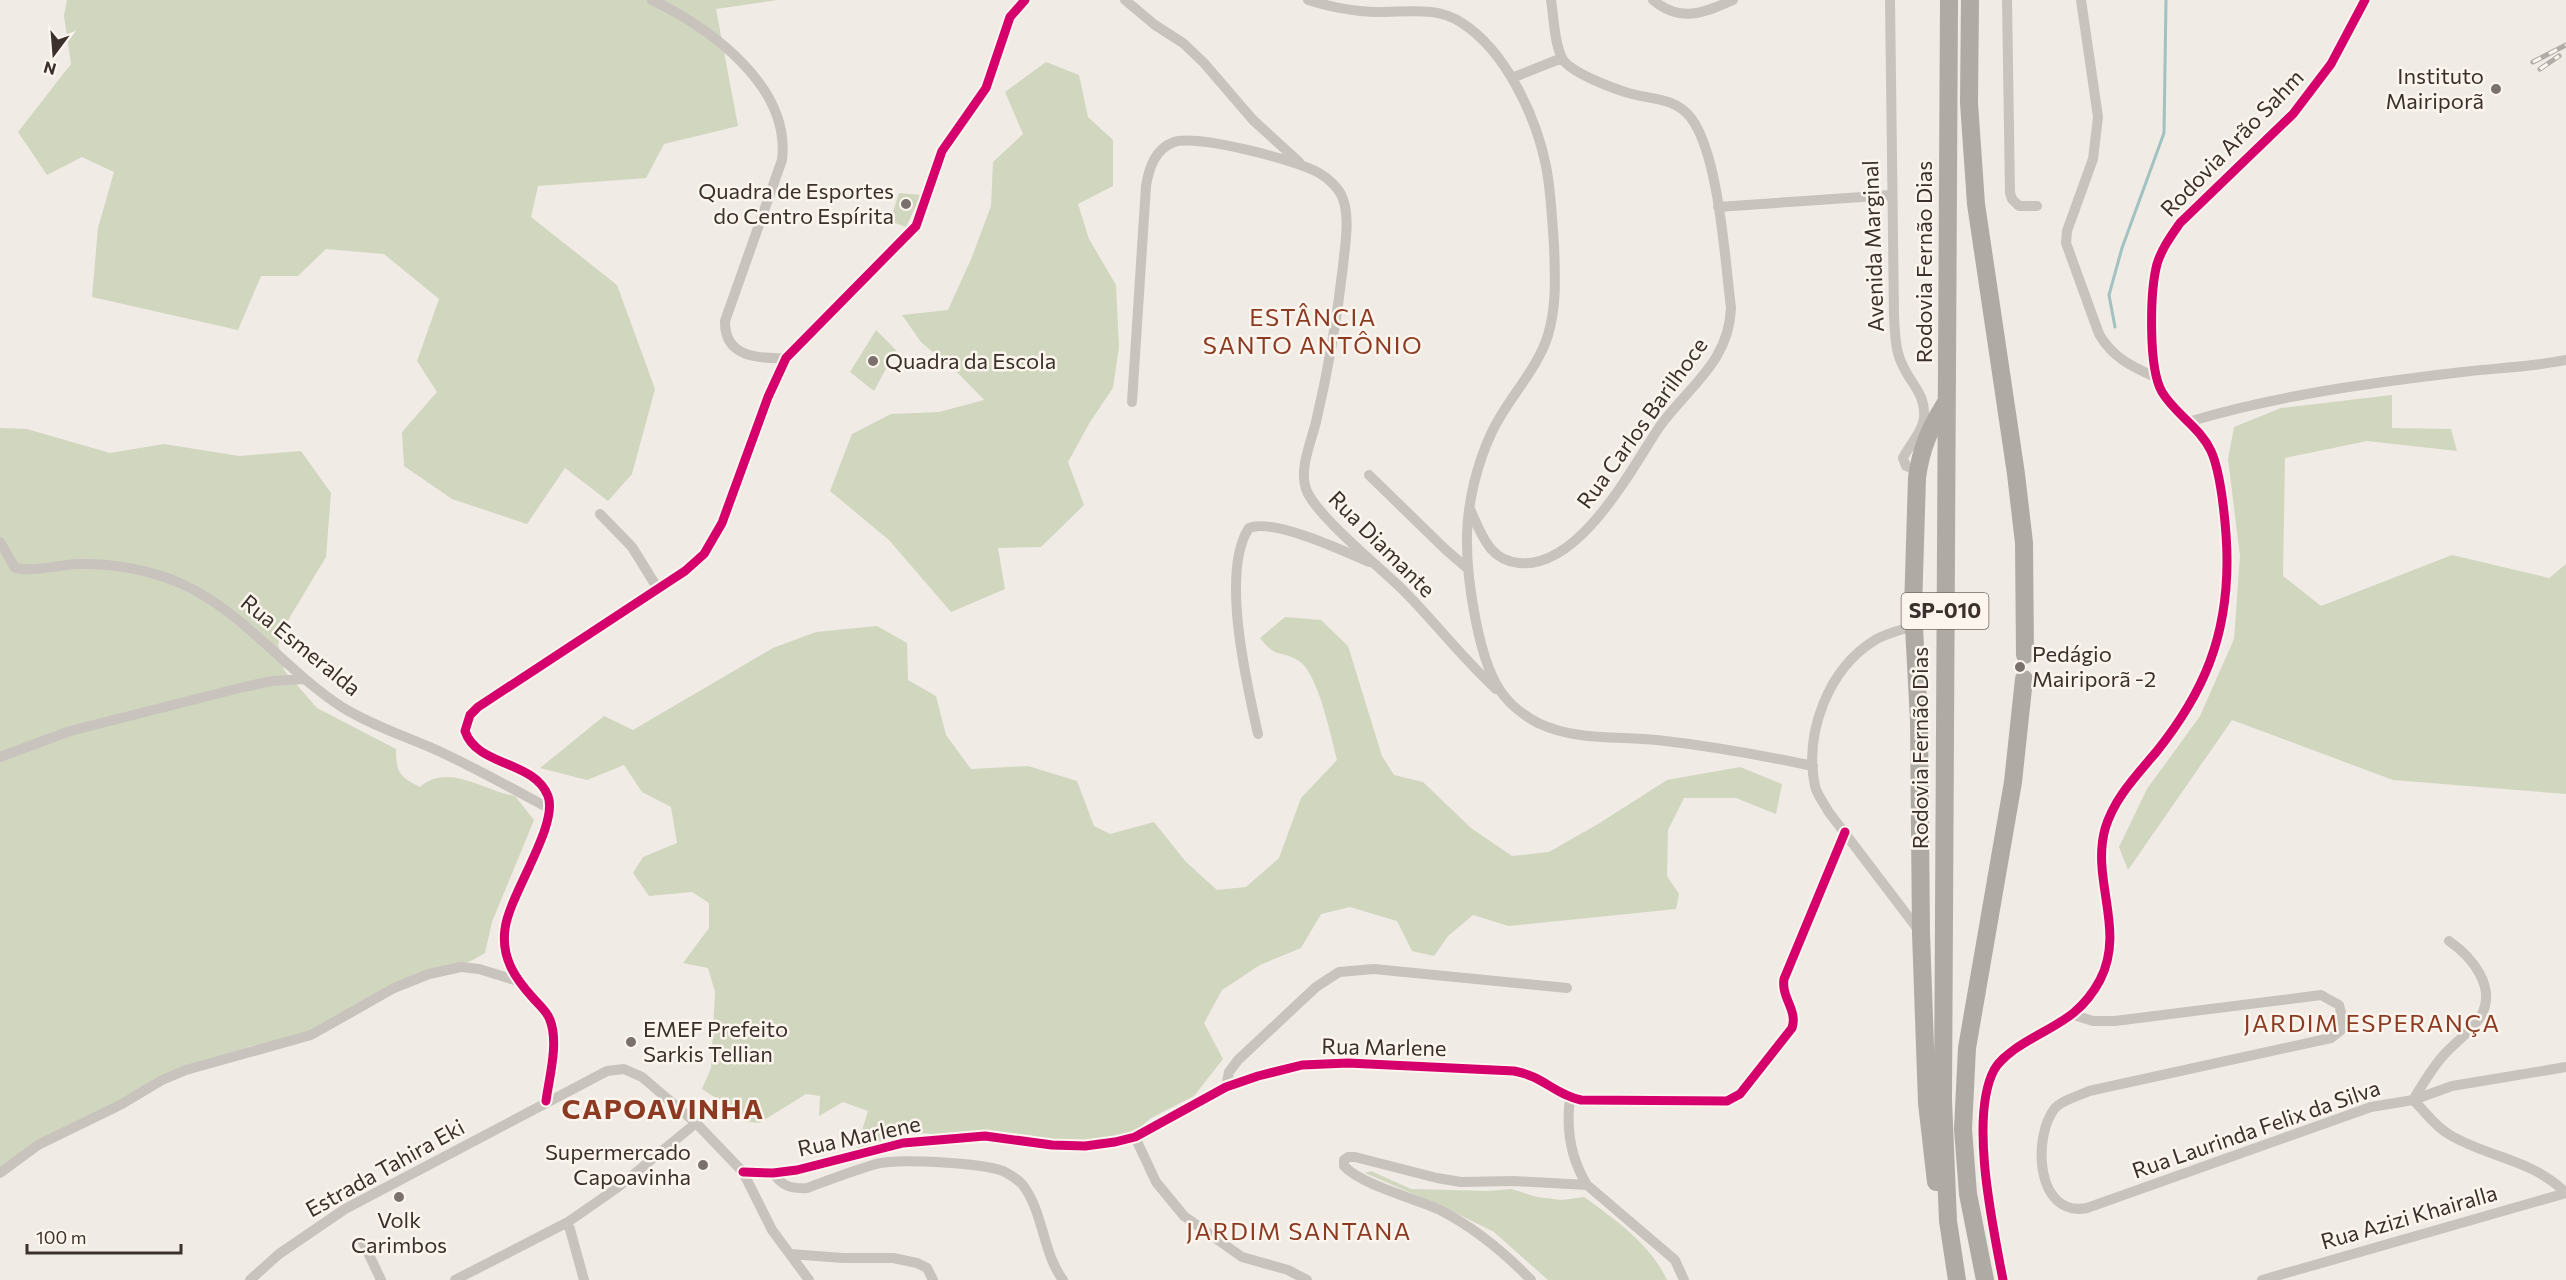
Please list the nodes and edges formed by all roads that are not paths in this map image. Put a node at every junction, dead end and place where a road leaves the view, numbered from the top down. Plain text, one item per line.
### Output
1 (652, 0) edge
2 (1025, 0) edge
3 (1125, 0) edge
4 (1308, 0) edge
5 (1551, 0) edge
6 (1653, 0) edge
7 (1733, 0) edge
8 (1890, 0) edge
9 (1949, 0) edge
10 (1970, 0) edge
11 (2007, 0) edge
12 (2081, 0) edge
13 (2366, 0) edge
14 (1562, 58) junction
15 (1512, 78) junction
16 (1301, 164) junction
17 (1891, 195) junction
18 (2037, 206) dead end
19 (1718, 207) junction
20 (786, 358) junction
21 (2566, 360) edge
22 (2156, 377) junction
23 (1132, 402) dead end
24 (1946, 404) junction
25 (2188, 422) junction
26 (1918, 471) junction
27 (1369, 475) dead end
28 (1470, 508) junction
29 (600, 514) dead end
30 (0, 542) edge
31 (0, 558) edge
32 (1377, 565) junction
33 (15, 568) junction
34 (1468, 568) junction
35 (658, 589) junction
36 (1914, 626) junction
37 (2025, 656) dead end
38 (304, 679) junction
39 (2024, 679) dead end
40 (1505, 698) junction
41 (1258, 734) dead end
42 (0, 757) edge
43 (1813, 766) junction
44 (550, 809) junction
45 (1845, 832) junction
46 (1920, 933) junction
47 (2449, 941) dead end
48 (518, 981) junction
49 (1567, 988) dead end
50 (2074, 1015) junction
51 (2566, 1067) edge
52 (1226, 1087) junction
53 (1570, 1098) junction
54 (2413, 1100) junction
55 (546, 1101) junction
56 (696, 1123) junction
57 (1135, 1137) junction
58 (743, 1172) junction
59 (0, 1173) edge
60 (773, 1173) junction
61 (1587, 1185) junction
62 (2566, 1193) edge
63 (1968, 1194) junction
64 (1948, 1221) junction
65 (568, 1222) junction
66 (363, 1242) dead end
67 (790, 1254) junction
68 (250, 1280) edge
69 (381, 1280) edge
70 (455, 1280) edge
71 (584, 1280) edge
72 (809, 1280) edge
73 (933, 1280) edge
74 (1063, 1280) edge
75 (1307, 1280) edge
76 (1531, 1280) edge
77 (1684, 1280) edge
78 (1957, 1280) edge
79 (1985, 1280) edge
80 (1997, 1280) edge
81 (2003, 1280) edge
82 (2262, 1280) edge

1 - 20 street
2 - 20 street
3 - 16 street
4 - 15 street
5 - 14 street
6 - 7 street
8 - 17 street, Avenida Marginal
9 - 24 highway, Rodovia Fernão Dias / SP-010
10 - 37 highway
11 - 18 street
12 - 22 street
13 - 22 street, Rodovia Arão Sahm
14 - 15 street
14 - 19 street, Rua Carlos Barilhoce
15 - 28 street
16 - 23 street, Rua Diamante
16 - 32 street, Rua Diamante
17 - 19 street
17 - 26 street, Avenida Marginal
19 - 28 street, Rua Carlos Barilhoce
20 - 35 street
21 - 25 street
22 - 25 street, Rodovia Arão Sahm
24 - 26 highway
24 - 64 highway, Rodovia Fernão Dias / SP-010
25 - 50 street, Rodovia Arão Sahm
26 - 36 highway
27 - 34 street
28 - 34 street
29 - 35 street
30 - 33 street
31 - 33 street
32 - 40 street, Rua Diamante
32 - 41 street
33 - 38 street, Rua Esmeralda
34 - 40 street
35 - 44 street
36 - 43 street
36 - 46 highway
38 - 42 street
38 - 44 street, Rua Esmeralda
39 - 63 highway
40 - 43 street, Rua Diamante
43 - 45 street
44 - 48 street
45 - 46 street
45 - 53 street, Rua Marlene
46 - 64 highway
47 - 54 street
48 - 55 street
48 - 59 street
49 - 52 street
50 - 54 street, Rua Laurinda Felix da Silva
50 - 81 street
51 - 54 street, Rua Laurinda Felix da Silva
52 - 53 street, Rua Marlene
52 - 57 street, Rua Marlene
53 - 61 street
54 - 62 street
55 - 56 street, Estrada Tahira Eki
55 - 68 street, Estrada Tahira Eki
56 - 58 street, Estrada Tahira Eki
56 - 65 street
57 - 60 street, Rua Marlene
57 - 75 street
58 - 60 street, Rua Marlene
58 - 67 street, Estrada Tahira Eki
60 - 74 street
61 - 76 street
61 - 77 street
62 - 82 street, Rua Azizi Khairalla
63 - 79 highway
63 - 80 highway
64 - 78 highway, Rodovia Fernão Dias / SP-010
65 - 70 street
65 - 71 street
66 - 69 street
67 - 72 street, Estrada Tahira Eki
67 - 73 street

